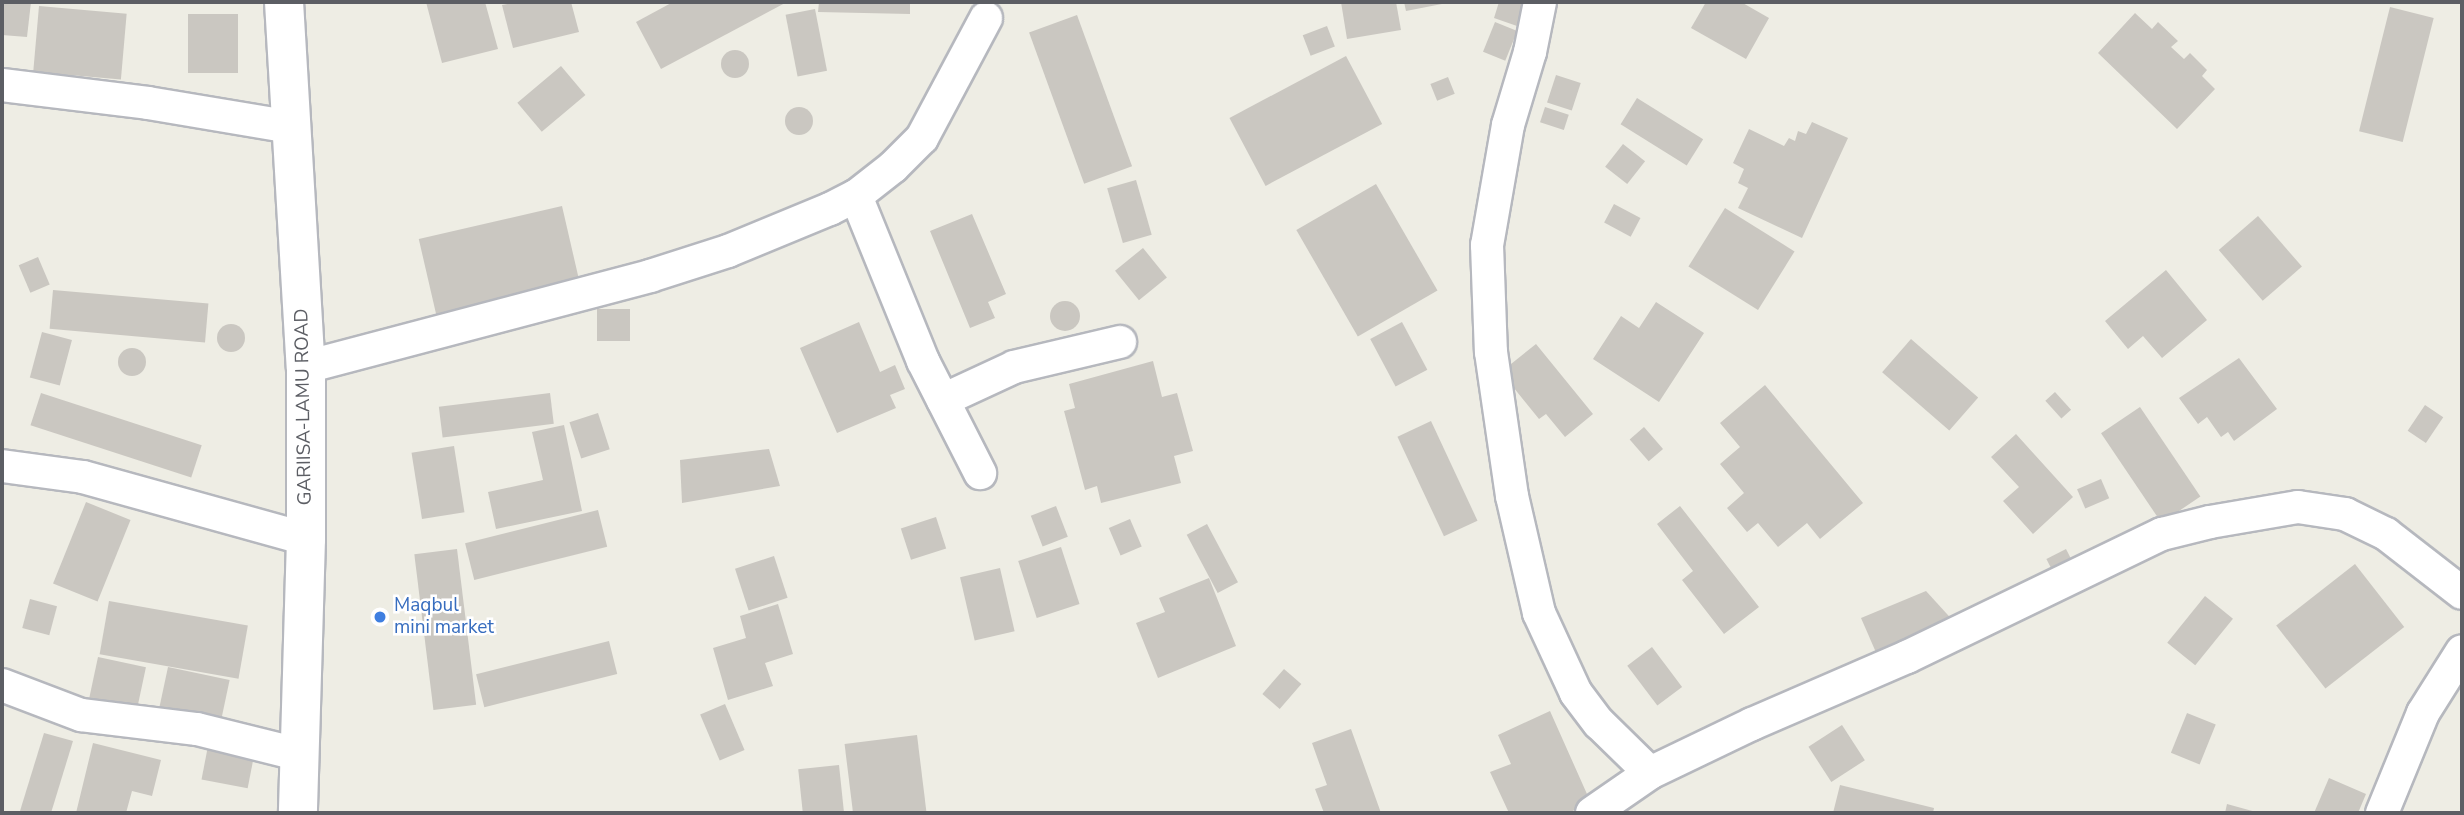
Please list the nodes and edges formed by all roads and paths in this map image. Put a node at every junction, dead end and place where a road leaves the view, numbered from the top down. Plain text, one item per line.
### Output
1 (284, 2) edge
2 (1540, 2) edge
3 (986, 18) dead end
4 (2, 85) edge
5 (292, 127) junction
6 (856, 196) junction
7 (1120, 342) dead end
8 (306, 367) junction
9 (943, 400) junction
10 (2, 466) edge
11 (980, 473) dead end
12 (306, 539) junction
13 (2462, 593) edge
14 (2462, 651) edge
15 (2, 685) edge
16 (301, 755) junction
17 (1650, 773) junction
18 (298, 813) edge
19 (1592, 813) edge
20 (2382, 813) edge

1 - 5 street, GARIISA-LAMU ROAD
2 - 17 street
3 - 6 street
4 - 5 street
5 - 8 street, GARIISA-LAMU ROAD
6 - 8 street
6 - 9 street
7 - 9 street
8 - 12 street, GARIISA-LAMU ROAD
9 - 11 street
10 - 12 street
12 - 16 street, GARIISA-LAMU ROAD
13 - 17 street
14 - 20 street
15 - 16 street
16 - 18 street, GARIISA-LAMU ROAD
17 - 19 street

